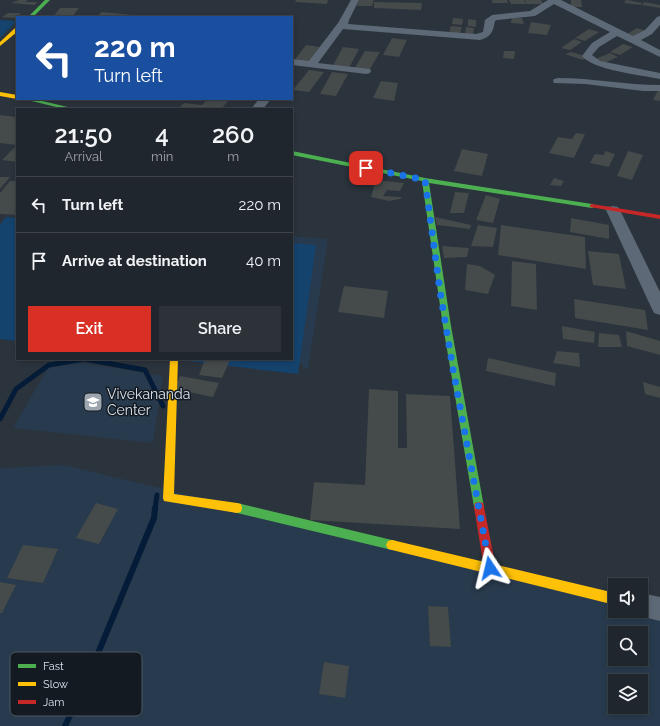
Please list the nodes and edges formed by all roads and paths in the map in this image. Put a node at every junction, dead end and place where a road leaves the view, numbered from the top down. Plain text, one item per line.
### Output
1 (48, 0) edge
2 (355, 0) edge
3 (556, 1) edge
4 (31, 16) edge
5 (660, 19) edge
6 (343, 23) junction
7 (15, 32) edge
8 (618, 32) junction
9 (633, 40) junction
10 (0, 45) edge
11 (660, 54) edge
12 (293, 63) edge
13 (313, 65) junction
14 (366, 71) dead end
15 (660, 76) edge
16 (558, 81) dead end
17 (660, 88) edge
18 (0, 94) edge
19 (16, 97) edge
20 (31, 100) edge
21 (264, 100) edge
22 (68, 108) edge
23 (258, 108) edge
24 (293, 153) edge
25 (425, 180) junction
26 (614, 210) junction
27 (660, 217) edge
28 (660, 309) edge
29 (174, 360) edge
30 (490, 568) junction
31 (608, 597) edge
32 (648, 607) edge
33 (660, 610) edge

1 - 4 street
2 - 6 street
3 - 6 street
3 - 8 street
5 - 9 street
6 - 13 street
7 - 10 street
8 - 9 street
8 - 15 street
9 - 11 street
12 - 13 street
13 - 14 street
16 - 17 street
18 - 19 street
20 - 22 street
21 - 23 street
24 - 25 street
25 - 26 street
25 - 30 street
26 - 27 street
26 - 28 street
29 - 30 street
30 - 31 street
32 - 33 street

